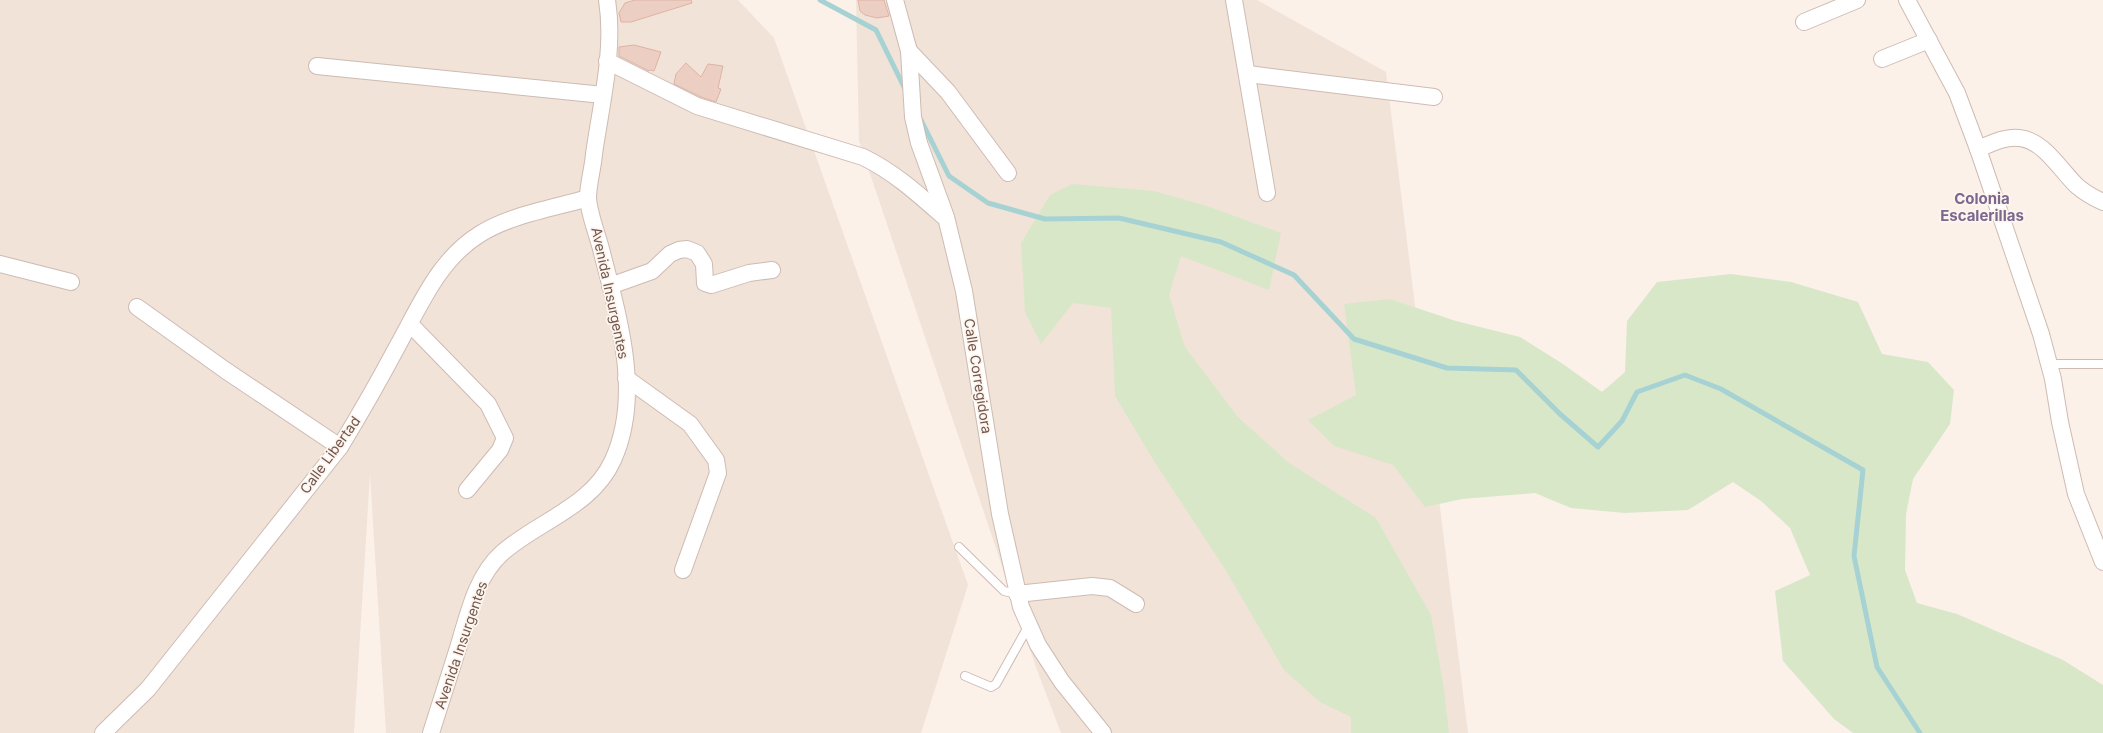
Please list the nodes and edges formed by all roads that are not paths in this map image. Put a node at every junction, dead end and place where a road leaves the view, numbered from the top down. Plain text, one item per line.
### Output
1 (607, 0) edge
2 (895, 0) edge
3 (1234, 0) edge
4 (1857, 0) edge
5 (1907, 0) edge
6 (1804, 22) dead end
7 (1929, 40) junction
8 (909, 51) junction
9 (1882, 59) dead end
10 (607, 60) junction
11 (317, 66) dead end
12 (1248, 74) junction
13 (603, 95) junction
14 (1434, 97) dead end
15 (1978, 149) junction
16 (1008, 173) dead end
17 (1267, 193) dead end
18 (588, 198) junction
19 (2103, 202) edge
20 (946, 217) junction
21 (0, 264) edge
22 (772, 270) dead end
23 (71, 282) dead end
24 (610, 286) junction
25 (137, 308) dead end
26 (410, 324) junction
27 (2049, 364) junction
28 (2103, 364) edge
29 (626, 378) junction
30 (340, 447) junction
31 (467, 490) dead end
32 (2096, 534) edge
33 (959, 547) dead end
34 (2103, 562) edge
35 (683, 570) dead end
36 (1017, 594) junction
37 (1136, 604) dead end
38 (1029, 625) junction
39 (965, 676) dead end
40 (103, 733) edge
41 (431, 733) edge
42 (1103, 733) edge

1 - 10 street, Avenida Insurgentes
2 - 8 street, Calle Corregidora
3 - 12 street
4 - 6 street
5 - 7 street
7 - 9 street
7 - 15 street
8 - 16 street
8 - 20 street, Calle Corregidora
10 - 13 street, Avenida Insurgentes
10 - 20 street
11 - 13 street
12 - 14 street
12 - 17 street
13 - 18 street, Avenida Insurgentes
15 - 19 street
15 - 27 street
18 - 24 street, Avenida Insurgentes
18 - 26 street, Calle Libertad
20 - 36 street, Calle Corregidora
21 - 23 street
22 - 24 street
24 - 29 street, Avenida Insurgentes
25 - 30 street
26 - 30 street, Calle Libertad
26 - 31 street
27 - 28 lane
27 - 32 street
29 - 35 street
29 - 41 street, Avenida Insurgentes
30 - 40 street, Calle Libertad
32 - 34 street
33 - 36 lane
36 - 37 street
36 - 38 street, Calle Corregidora
38 - 39 lane
38 - 42 street, Calle Corregidora

